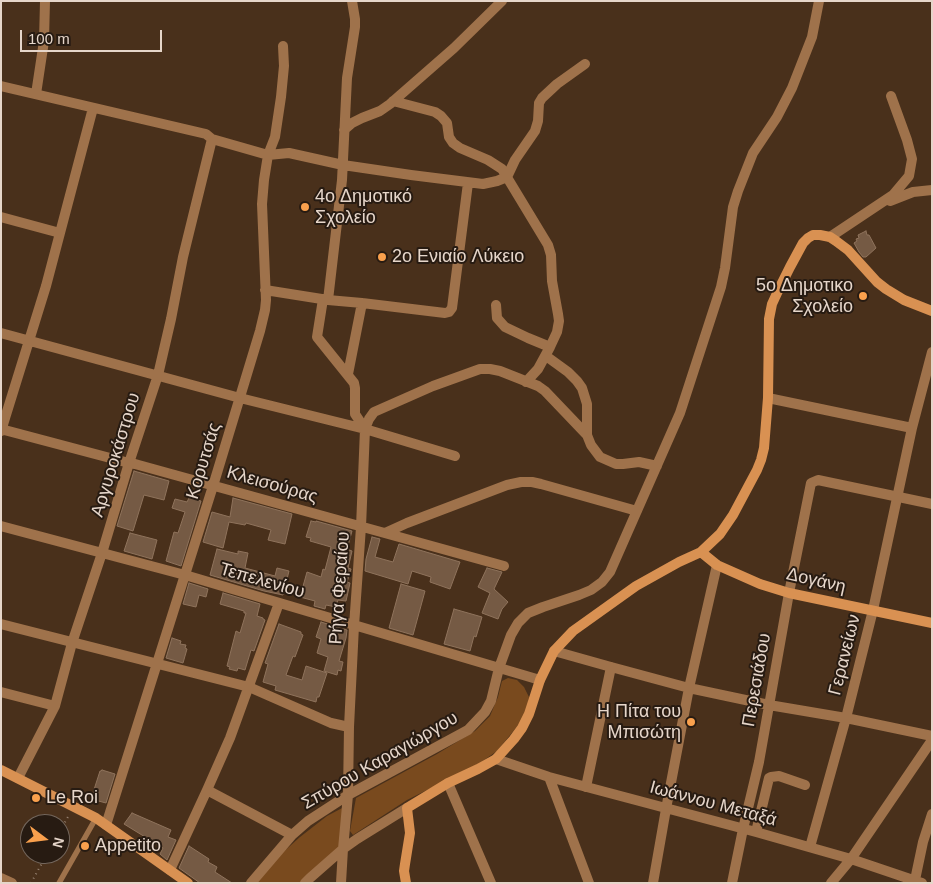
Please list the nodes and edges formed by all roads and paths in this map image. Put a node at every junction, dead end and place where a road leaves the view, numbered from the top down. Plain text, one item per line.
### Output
1 (45, 1) edge
2 (352, 1) edge
3 (502, 1) edge
4 (819, 1) edge
5 (283, 46) dead end
6 (586, 64) dead end
7 (1, 86) edge
8 (36, 94) junction
9 (891, 96) dead end
10 (393, 101) junction
11 (94, 108) junction
12 (344, 130) junction
13 (209, 137) junction
14 (268, 155) junction
15 (343, 165) junction
16 (507, 177) junction
17 (468, 183) junction
18 (932, 190) edge
19 (873, 207) junction
20 (1, 217) edge
21 (60, 233) junction
22 (830, 237) junction
23 (265, 290) junction
24 (326, 300) junction
25 (362, 303) junction
26 (496, 305) dead end
27 (932, 311) edge
28 (1, 334) edge
29 (29, 341) junction
30 (548, 352) junction
31 (932, 352) edge
32 (348, 374) junction
33 (158, 375) junction
34 (526, 382) junction
35 (240, 398) junction
36 (768, 398) junction
37 (912, 428) junction
38 (365, 429) junction
39 (1, 430) edge
40 (587, 435) junction
41 (454, 456) dead end
42 (129, 464) junction
43 (657, 466) junction
44 (214, 486) junction
45 (897, 497) junction
46 (932, 504) edge
47 (637, 512) junction
48 (1, 526) edge
49 (361, 527) junction
50 (385, 533) junction
51 (701, 552) junction
52 (102, 553) junction
53 (718, 565) junction
54 (504, 566) dead end
55 (184, 575) junction
56 (789, 593) junction
57 (279, 603) junction
58 (873, 610) junction
59 (932, 623) edge
60 (1, 624) edge
61 (354, 626) junction
62 (72, 643) junction
63 (554, 651) junction
64 (157, 665) junction
65 (611, 667) junction
66 (499, 668) junction
67 (540, 680) junction
68 (249, 687) junction
69 (689, 688) junction
70 (1, 692) edge
71 (769, 705) junction
72 (55, 706) junction
73 (846, 718) junction
74 (349, 727) junction
75 (932, 736) edge
76 (932, 740) edge
77 (496, 760) junction
78 (1, 770) edge
79 (549, 777) junction
80 (18, 778) junction
81 (448, 783) junction
82 (805, 785) dead end
83 (586, 787) junction
84 (207, 790) junction
85 (348, 795) junction
86 (74, 806) junction
87 (407, 808) junction
88 (666, 808) junction
89 (70, 814) edge
90 (932, 814) edge
91 (96, 818) junction
92 (106, 825) junction
93 (743, 829) junction
94 (756, 832) junction
95 (292, 835) junction
96 (810, 847) junction
97 (343, 849) junction
98 (851, 859) junction
99 (41, 864) edge
100 (170, 870) junction
101 (1, 878) edge
102 (918, 882) edge
103 (12, 883) edge
104 (31, 883) edge
105 (59, 883) edge
106 (188, 883) edge
107 (251, 883) edge
108 (306, 883) edge
109 (341, 883) edge
110 (406, 883) edge
111 (491, 883) edge
112 (589, 883) edge
113 (653, 883) edge
114 (732, 883) edge
115 (831, 883) edge

1 - 8 street
2 - 12 street
3 - 10 street
4 - 43 street, Σπύρου Καραγιώργου
5 - 14 street, Κορυτσάς
6 - 16 street
7 - 8 street
8 - 11 street
9 - 19 street
10 - 12 street
10 - 16 street
11 - 13 street
11 - 21 street
12 - 15 street
13 - 14 street
13 - 33 street, Αργυροκάστρου
14 - 15 street
14 - 23 street, Κορυτσάς
15 - 17 street
15 - 24 street
16 - 17 street
16 - 30 street
17 - 25 street
18 - 19 street
19 - 22 street
20 - 21 street
21 - 29 street
22 - 27 street
22 - 36 street
23 - 24 street
23 - 35 street, Κορυτσάς
24 - 25 street
24 - 32 street
25 - 32 street, Ρήγα Φεραίου
26 - 30 street
28 - 29 street
29 - 33 street
29 - 39 street
30 - 34 street
30 - 40 street
31 - 37 street, Γερανείων
32 - 38 street, Ρήγα Φεραίου
33 - 35 street
33 - 42 street, Αργυροκάστρου
34 - 38 street
34 - 40 street
35 - 38 street
35 - 44 street, Κορυτσάς
36 - 37 street
36 - 51 street
37 - 45 street, Γερανείων
38 - 41 street
38 - 49 street, Ρήγα Φεραίου
39 - 42 street, Κλεισούρας
40 - 43 street
42 - 44 street, Κλεισούρας
42 - 52 street, Αργυροκάστρου
43 - 47 street, Σπύρου Καραγιώργου
44 - 49 street, Κλεισούρας
44 - 55 street, Κορυτσάς
45 - 46 street
45 - 56 street, Περεσιάδου
45 - 58 street, Γερανείων
47 - 50 street
47 - 66 street, Σπύρου Καραγιώργου
48 - 52 street, Τεπελενίου
49 - 50 street, Κλεισούρας
49 - 61 street, Ρήγα Φεραίου
50 - 54 street, Κλεισούρας
51 - 53 street, Δογάνη
51 - 63 street
52 - 55 street, Τεπελενίου
52 - 62 street, Αργυροκάστρου
53 - 56 street, Δογάνη
53 - 69 street
55 - 57 street, Τεπελενίου
55 - 64 street, Κορυτσάς
56 - 58 street, Δογάνη
56 - 71 street, Περεσιάδου
57 - 61 street, Τεπελενίου
57 - 68 street
58 - 59 street, Δογάνη
58 - 73 street, Γερανείων
60 - 62 street
61 - 66 street, Τεπελενίου
61 - 74 street, Ρήγα Φεραίου
62 - 64 street
62 - 72 street, Αργυροκάστρου
63 - 65 street
63 - 67 street
64 - 68 street
64 - 92 street, Κορυτσάς
65 - 69 street
65 - 83 street
66 - 67 street, Τεπελενίου
66 - 85 street, Σπύρου Καραγιώργου
67 - 77 street
68 - 74 street
68 - 84 street
69 - 71 street
69 - 88 street
70 - 72 street
71 - 73 street
71 - 93 street, Περεσιάδου
72 - 80 street, Αργυροκάστρου
73 - 75 street
73 - 96 street, Γερανείων
74 - 85 street, Ρήγα Φεραίου
76 - 98 street
77 - 79 street, Ιωάννου Μεταξά
77 - 81 street
78 - 80 street
79 - 83 street, Ιωάννου Μεταξά
79 - 112 street
80 - 86 street
81 - 87 street
81 - 111 street
82 - 94 street
83 - 88 street, Ιωάννου Μεταξά
84 - 95 street
84 - 100 street
85 - 95 street, Σπύρου Καραγιώργου
85 - 97 street, Ρήγα Φεραίου
86 - 89 path
86 - 91 street
87 - 97 street
87 - 110 street
88 - 93 street, Ιωάννου Μεταξά
88 - 113 street
90 - 102 street
91 - 92 street
91 - 105 lane
92 - 100 street
93 - 94 street, Ιωάννου Μεταξά
93 - 114 street, Περεσιάδου
94 - 96 street, Ιωάννου Μεταξά
95 - 107 street, Σπύρου Καραγιώργου
96 - 98 street, Ιωάννου Μεταξά
97 - 108 street
97 - 109 street, Ρήγα Φεραίου
98 - 102 street, Ιωάννου Μεταξά
98 - 115 street
99 - 104 path
100 - 106 street
101 - 103 street

